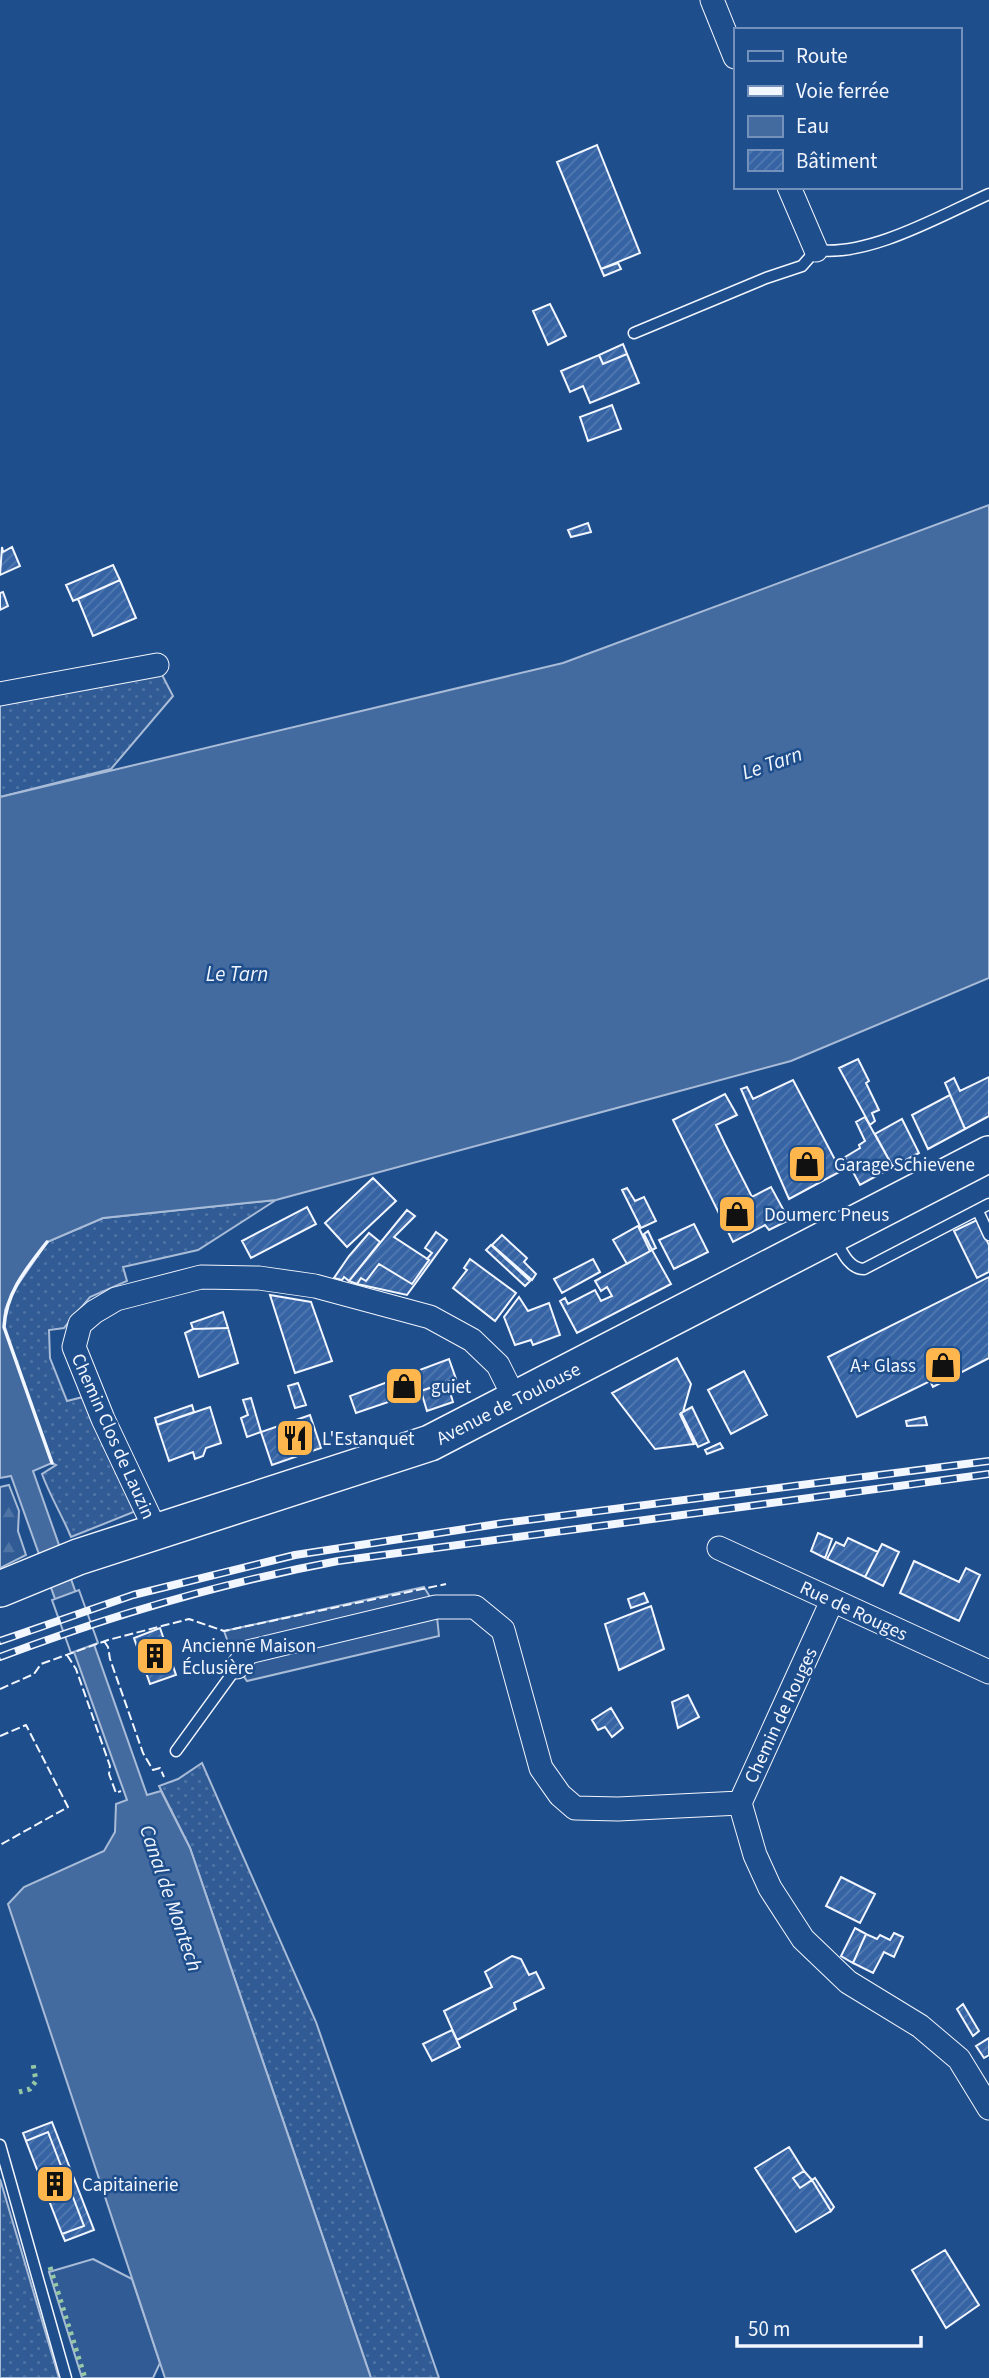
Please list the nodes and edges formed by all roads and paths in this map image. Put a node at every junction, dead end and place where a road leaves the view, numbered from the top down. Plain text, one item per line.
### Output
1 (712, 0) edge
2 (734, 55) edge
3 (790, 189) edge
4 (989, 194) edge
5 (816, 250) junction
6 (634, 333) dead end
7 (157, 665) dead end
8 (0, 694) edge
9 (987, 1161) edge
10 (989, 1205) edge
11 (978, 1211) junction
12 (833, 1235) junction
13 (989, 1235) edge
14 (515, 1399) junction
15 (156, 1531) junction
16 (719, 1548) dead end
17 (0, 1589) edge
18 (832, 1601) junction
19 (237, 1667) joint
20 (989, 1672) edge
21 (176, 1751) dead end
22 (740, 1803) junction
23 (989, 2108) edge
24 (0, 2145) edge
25 (66, 2378) edge

1 - 2 street
3 - 5 street
4 - 5 lane
5 - 6 lane
7 - 8 street
9 - 12 main road, Avenue de Toulouse
10 - 11 lane
11 - 12 lane
11 - 13 lane
12 - 14 main road, Avenue de Toulouse
14 - 15 main road, Avenue de Toulouse
14 - 15 street, Chemin Clos de Lauzin
15 - 17 main road, Avenue de Toulouse
16 - 18 street, Rue de Rouges
18 - 20 street, Rue de Rouges
18 - 22 street, Chemin de Rouges
19 - 21 lane
19 - 22 street
22 - 23 street, Chemin de Rouges
24 - 25 lane

